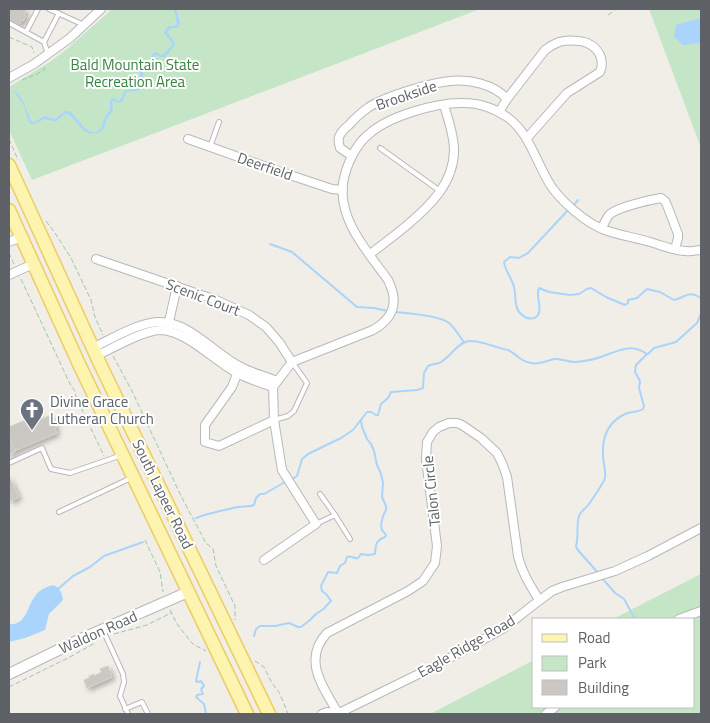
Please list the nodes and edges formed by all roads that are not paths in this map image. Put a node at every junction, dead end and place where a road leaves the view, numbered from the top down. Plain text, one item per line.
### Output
1 (38, 9) edge
2 (49, 9) edge
3 (101, 9) edge
4 (59, 13) junction
5 (9, 23) edge
6 (84, 25) junction
7 (26, 32) junction
8 (44, 42) junction
9 (48, 54) junction
10 (9, 78) edge
11 (507, 99) junction
12 (444, 105) junction
13 (499, 112) junction
14 (219, 122) dead end
15 (527, 138) junction
16 (188, 139) dead end
17 (210, 147) junction
18 (380, 148) dead end
19 (352, 156) junction
20 (14, 165) edge
21 (343, 190) junction
22 (440, 191) junction
23 (9, 210) edge
24 (41, 224) junction
25 (602, 228) junction
26 (16, 236) edge
27 (676, 249) junction
28 (701, 250) edge
29 (370, 254) junction
30 (96, 259) dead end
31 (33, 264) junction
32 (9, 276) edge
33 (177, 286) junction
34 (75, 310) junction
35 (55, 312) junction
36 (168, 327) junction
37 (94, 352) junction
38 (292, 362) junction
39 (238, 370) junction
40 (275, 384) junction
41 (274, 420) junction
42 (122, 454) junction
43 (9, 463) edge
44 (134, 478) junction
45 (320, 494) dead end
46 (59, 512) dead end
47 (335, 515) junction
48 (316, 524) junction
49 (701, 528) edge
50 (350, 539) dead end
51 (264, 560) dead end
52 (188, 592) junction
53 (540, 600) junction
54 (701, 611) edge
55 (682, 618) edge
56 (105, 633) junction
57 (9, 674) edge
58 (125, 709) junction
59 (128, 714) edge
60 (148, 714) edge
61 (247, 714) edge
62 (269, 714) edge
63 (322, 714) edge
64 (338, 714) edge

1 - 7 lane
2 - 4 lane
3 - 6 street
4 - 6 lane
4 - 8 lane
5 - 7 lane
6 - 9 street
7 - 8 lane
8 - 9 lane
9 - 10 street
11 - 13 street
11 - 15 street
11 - 19 street, Brookside
12 - 13 street
12 - 19 street
12 - 22 street
13 - 15 street
14 - 17 lane
15 - 25 street
16 - 17 street, Deerfield
17 - 21 street, Deerfield
18 - 22 lane
19 - 21 street
20 - 24 main road, South Lapeer Road
21 - 29 street
22 - 29 street
23 - 26 main road, South Lapeer Road
24 - 26 main road
24 - 34 main road, South Lapeer Road
25 - 27 street
25 - 27 street
26 - 31 main road, South Lapeer Road
27 - 28 street
29 - 38 street
30 - 33 street, Scenic Court
31 - 32 street
31 - 35 main road, South Lapeer Road
33 - 36 street
33 - 38 street, Scenic Court
34 - 35 main road
34 - 37 main road, South Lapeer Road
35 - 42 main road, South Lapeer Road
36 - 37 street
36 - 39 street
37 - 62 main road, South Lapeer Road
38 - 40 street
38 - 41 lane
39 - 40 street
39 - 41 street
40 - 41 street
41 - 48 street
42 - 43 lane
42 - 44 main road, South Lapeer Road
44 - 46 lane
44 - 52 main road, South Lapeer Road
45 - 47 lane
47 - 48 lane
47 - 50 lane
48 - 51 street
49 - 53 street, Eagle Ridge Road
52 - 56 street, Waldon Road
52 - 61 main road, South Lapeer Road
53 - 64 street, Eagle Ridge Road
53 - 64 street, Talon Circle
54 - 55 street
56 - 57 street, Waldon Road
56 - 58 lane
58 - 59 lane
58 - 60 lane
63 - 64 street, Eagle Ridge Road

